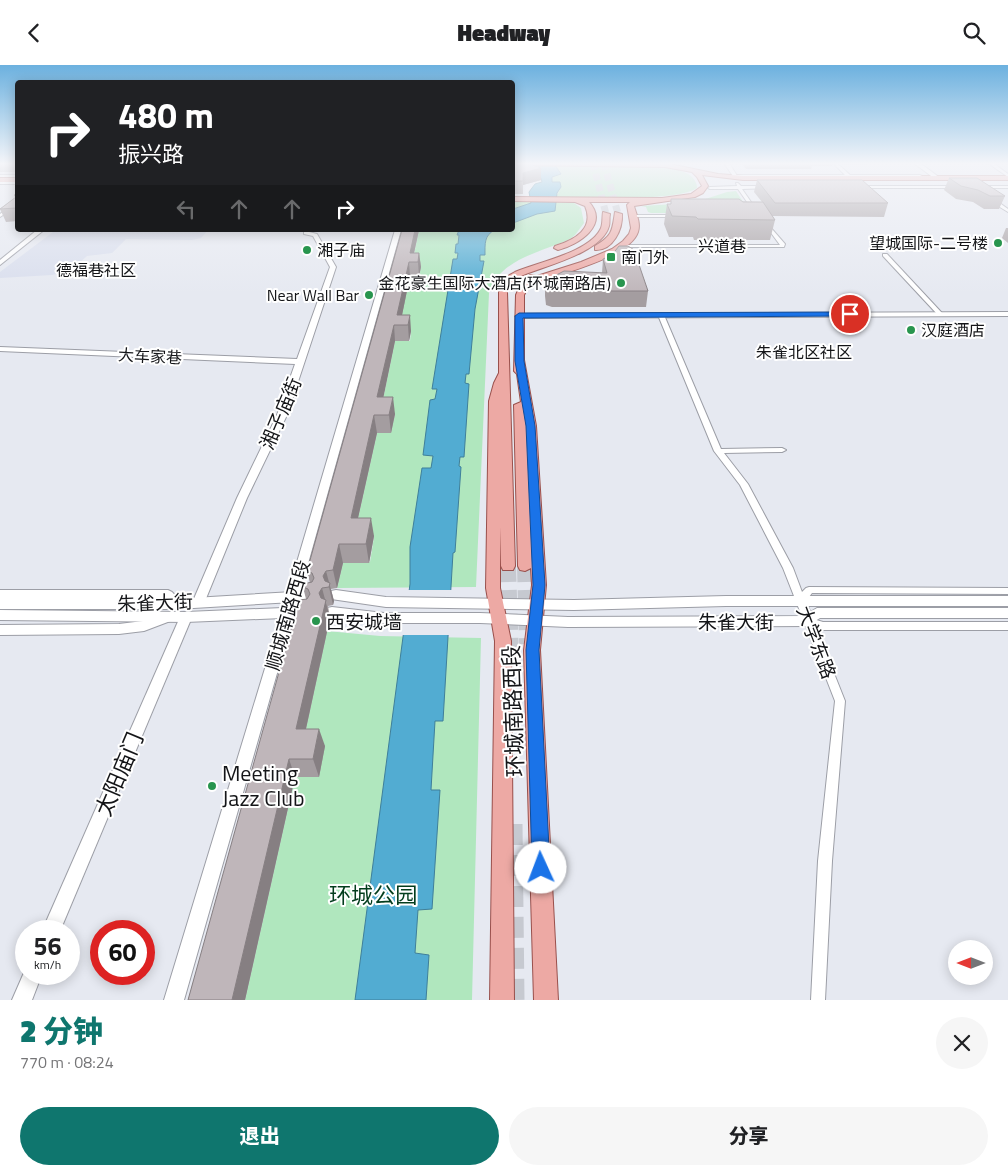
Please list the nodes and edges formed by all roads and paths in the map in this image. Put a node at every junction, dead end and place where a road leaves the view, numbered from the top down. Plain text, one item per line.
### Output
1 (13, 207) edge
2 (589, 207) edge
3 (630, 207) tunnel mouth
4 (754, 207) edge
5 (606, 214) tunnel mouth
6 (618, 214) tunnel mouth
7 (0, 216) edge
8 (633, 216) junction
9 (682, 216) edge
10 (750, 216) edge
11 (760, 216) junction
12 (39, 232) edge
13 (306, 232) edge
14 (397, 232) edge
15 (624, 246) junction
16 (548, 252) dead end
17 (885, 255) dead end
18 (537, 257) dead end
19 (0, 263) edge
20 (511, 278) junction
21 (525, 283) junction
22 (940, 314) junction
23 (1008, 314) edge
24 (661, 315) junction
25 (519, 316) junction
26 (0, 349) edge
27 (520, 361) junction
28 (301, 362) junction
29 (505, 372) junction
30 (782, 450) dead end
31 (718, 451) junction
32 (508, 566) tunnel mouth
33 (525, 566) tunnel mouth
34 (1008, 591) edge
35 (0, 595) edge
36 (336, 595) dead end
37 (293, 596) junction
38 (310, 596) edge
39 (199, 601) junction
40 (801, 601) junction
41 (1008, 601) edge
42 (0, 604) edge
43 (497, 611) junction
44 (306, 612) edge
45 (332, 612) dead end
46 (536, 612) junction
47 (178, 613) junction
48 (288, 613) junction
49 (1008, 613) edge
50 (0, 615) edge
51 (807, 621) junction
52 (1008, 627) edge
53 (0, 630) edge
54 (55, 920) edge
55 (28, 985) edge
56 (22, 1000) edge
57 (174, 1000) edge
58 (502, 1000) edge
59 (546, 1000) edge
60 (818, 1000) edge

1 - 7 street
2 - 16 main road
3 - 8 main road
4 - 11 street, 兴道巷
5 - 20 main road
6 - 21 main road
8 - 9 street, 兴道巷
8 - 15 main road
10 - 11 street, 兴道巷
11 - 15 street, 兴道巷
12 - 19 street
13 - 28 street, 湘子庙街
14 - 37 street, 顺城南路西段
15 - 21 main road
17 - 22 street
18 - 20 main road
20 - 29 main road, 环城南路西段
21 - 25 main road, 环城南路西段
22 - 23 street
22 - 24 street
24 - 25 street
24 - 31 street, 大学东路
25 - 27 main road, 环城南路西段
26 - 28 street, 大车家巷
27 - 33 main road, 环城南路西段
27 - 46 main road, 环城南路西段
28 - 39 street, 湘子庙街
29 - 32 main road, 环城南路西段
29 - 43 main road, 环城南路西段
30 - 31 street
31 - 40 street, 大学东路
34 - 40 street
35 - 47 street
36 - 43 main road, 朱雀大街
37 - 38 main road, 朱雀大街
37 - 39 main road, 朱雀大街
37 - 48 street, 顺城南路西段
39 - 47 main road, 朱雀大街
40 - 41 main road, 朱雀大街
40 - 46 main road, 朱雀大街
40 - 51 street, 大学东路
42 - 47 main road, 朱雀大街
43 - 45 main road, 朱雀大街
43 - 46 main road, 朱雀大街
43 - 58 main road, 环城南路西段
44 - 48 main road, 朱雀大街
46 - 51 main road, 朱雀大街
46 - 59 main road, 环城南路西段
47 - 48 main road, 朱雀大街
47 - 50 main road, 朱雀大街
47 - 53 street
47 - 54 street, 太阳庙门
48 - 57 street, 顺城南路西段
49 - 51 main road, 朱雀大街
51 - 52 street
51 - 60 street, 大学东路
55 - 56 street

